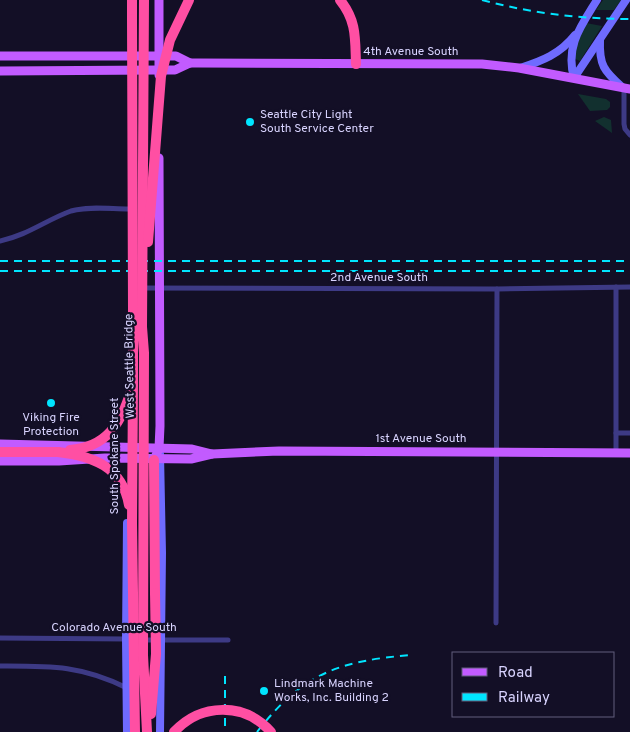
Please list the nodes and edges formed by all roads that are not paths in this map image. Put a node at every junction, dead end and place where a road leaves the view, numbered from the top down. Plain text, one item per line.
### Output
1 (131, 0) edge
2 (144, 0) edge
3 (159, 0) edge
4 (189, 0) edge
5 (340, 0) edge
6 (597, 0) edge
7 (626, 0) edge
8 (576, 33) junction
9 (600, 38) junction
10 (0, 56) edge
11 (130, 56) junction
12 (159, 56) junction
13 (190, 63) junction
14 (356, 64) junction
15 (519, 68) junction
16 (159, 70) junction
17 (0, 71) edge
18 (130, 71) junction
19 (574, 78) junction
20 (627, 89) edge
21 (630, 135) edge
22 (129, 209) junction
23 (159, 210) junction
24 (129, 234) junction
25 (159, 234) junction
26 (0, 241) edge
27 (616, 287) junction
28 (630, 287) edge
29 (129, 288) junction
30 (159, 288) junction
31 (497, 289) junction
32 (144, 353) junction
33 (133, 384) junction
34 (616, 433) junction
35 (630, 433) edge
36 (0, 444) edge
37 (128, 447) junction
38 (159, 448) junction
39 (0, 452) edge
40 (58, 452) junction
41 (498, 452) junction
42 (616, 452) junction
43 (630, 452) edge
44 (212, 454) junction
45 (128, 459) junction
46 (158, 460) junction
47 (0, 461) edge
48 (132, 523) junction
49 (126, 597) junction
50 (162, 598) junction
51 (496, 623) dead end
52 (0, 638) edge
53 (126, 639) junction
54 (162, 640) junction
55 (228, 640) dead end
56 (0, 666) edge
57 (127, 688) junction
58 (131, 711) junction
59 (160, 711) junction
60 (127, 732) edge
61 (133, 732) edge
62 (148, 732) edge
63 (160, 732) edge
64 (174, 732) edge
65 (270, 732) edge

1 - 11 main road, South Spokane Street
1 - 33 highway, West Seattle Bridge, bridge
2 - 32 highway, West Seattle Bridge, bridge
3 - 12 main road
4 - 32 highway, bridge
5 - 14 highway
6 - 8 main road
7 - 9 main road
8 - 15 main road
8 - 19 main road
9 - 19 main road
9 - 20 main road
10 - 11 main road, 4th Avenue South
11 - 12 main road, 4th Avenue South
11 - 18 main road, South Spokane Street
12 - 13 main road, 4th Avenue South
12 - 16 main road
13 - 14 main road, 4th Avenue South
13 - 16 main road, 4th Avenue South
14 - 15 main road, 4th Avenue South
15 - 19 main road, 4th Avenue South
16 - 18 main road, 4th Avenue South
16 - 23 main road
17 - 18 main road, 4th Avenue South
18 - 22 main road, South Spokane Street
19 - 20 main road, 4th Avenue South
20 - 21 street
22 - 23 main road
22 - 24 main road, South Spokane Street
22 - 26 street
23 - 25 main road
24 - 25 main road
24 - 29 main road, South Spokane Street
25 - 30 main road
27 - 28 street, 2nd Avenue South
27 - 31 street, 2nd Avenue South
27 - 34 street
29 - 30 street, 2nd Avenue South
29 - 37 main road, South Spokane Street
30 - 31 street, 2nd Avenue South
30 - 38 main road
31 - 41 street
32 - 62 highway, West Seattle Bridge, bridge
33 - 40 highway, bridge
33 - 48 highway, West Seattle Bridge, bridge
34 - 35 street
34 - 42 street
36 - 37 main road, 1st Avenue South
37 - 38 main road, 1st Avenue South
37 - 45 main road, South Spokane Street
38 - 44 main road, 1st Avenue South
38 - 46 main road
39 - 40 highway
40 - 48 highway, bridge
41 - 42 main road, 1st Avenue South
41 - 44 main road, 1st Avenue South
41 - 51 street
42 - 43 main road, 1st Avenue South
44 - 46 main road, 1st Avenue South
45 - 46 main road, 1st Avenue South
45 - 47 main road, 1st Avenue South
45 - 49 main road, South Spokane Street
46 - 50 main road
46 - 62 highway, bridge
48 - 58 highway, West Seattle Bridge, bridge
49 - 50 main road
49 - 53 main road, South Spokane Street
50 - 54 main road
52 - 53 street, Colorado Avenue South
53 - 54 street, Colorado Avenue South
53 - 57 main road, South Spokane Street
54 - 55 street, Colorado Avenue South
54 - 59 main road
56 - 57 street
57 - 58 main road, South Spokane Street
58 - 59 main road
58 - 60 main road, South Spokane Street
58 - 61 highway, West Seattle Bridge, bridge
59 - 63 main road
64 - 65 highway, bridge

